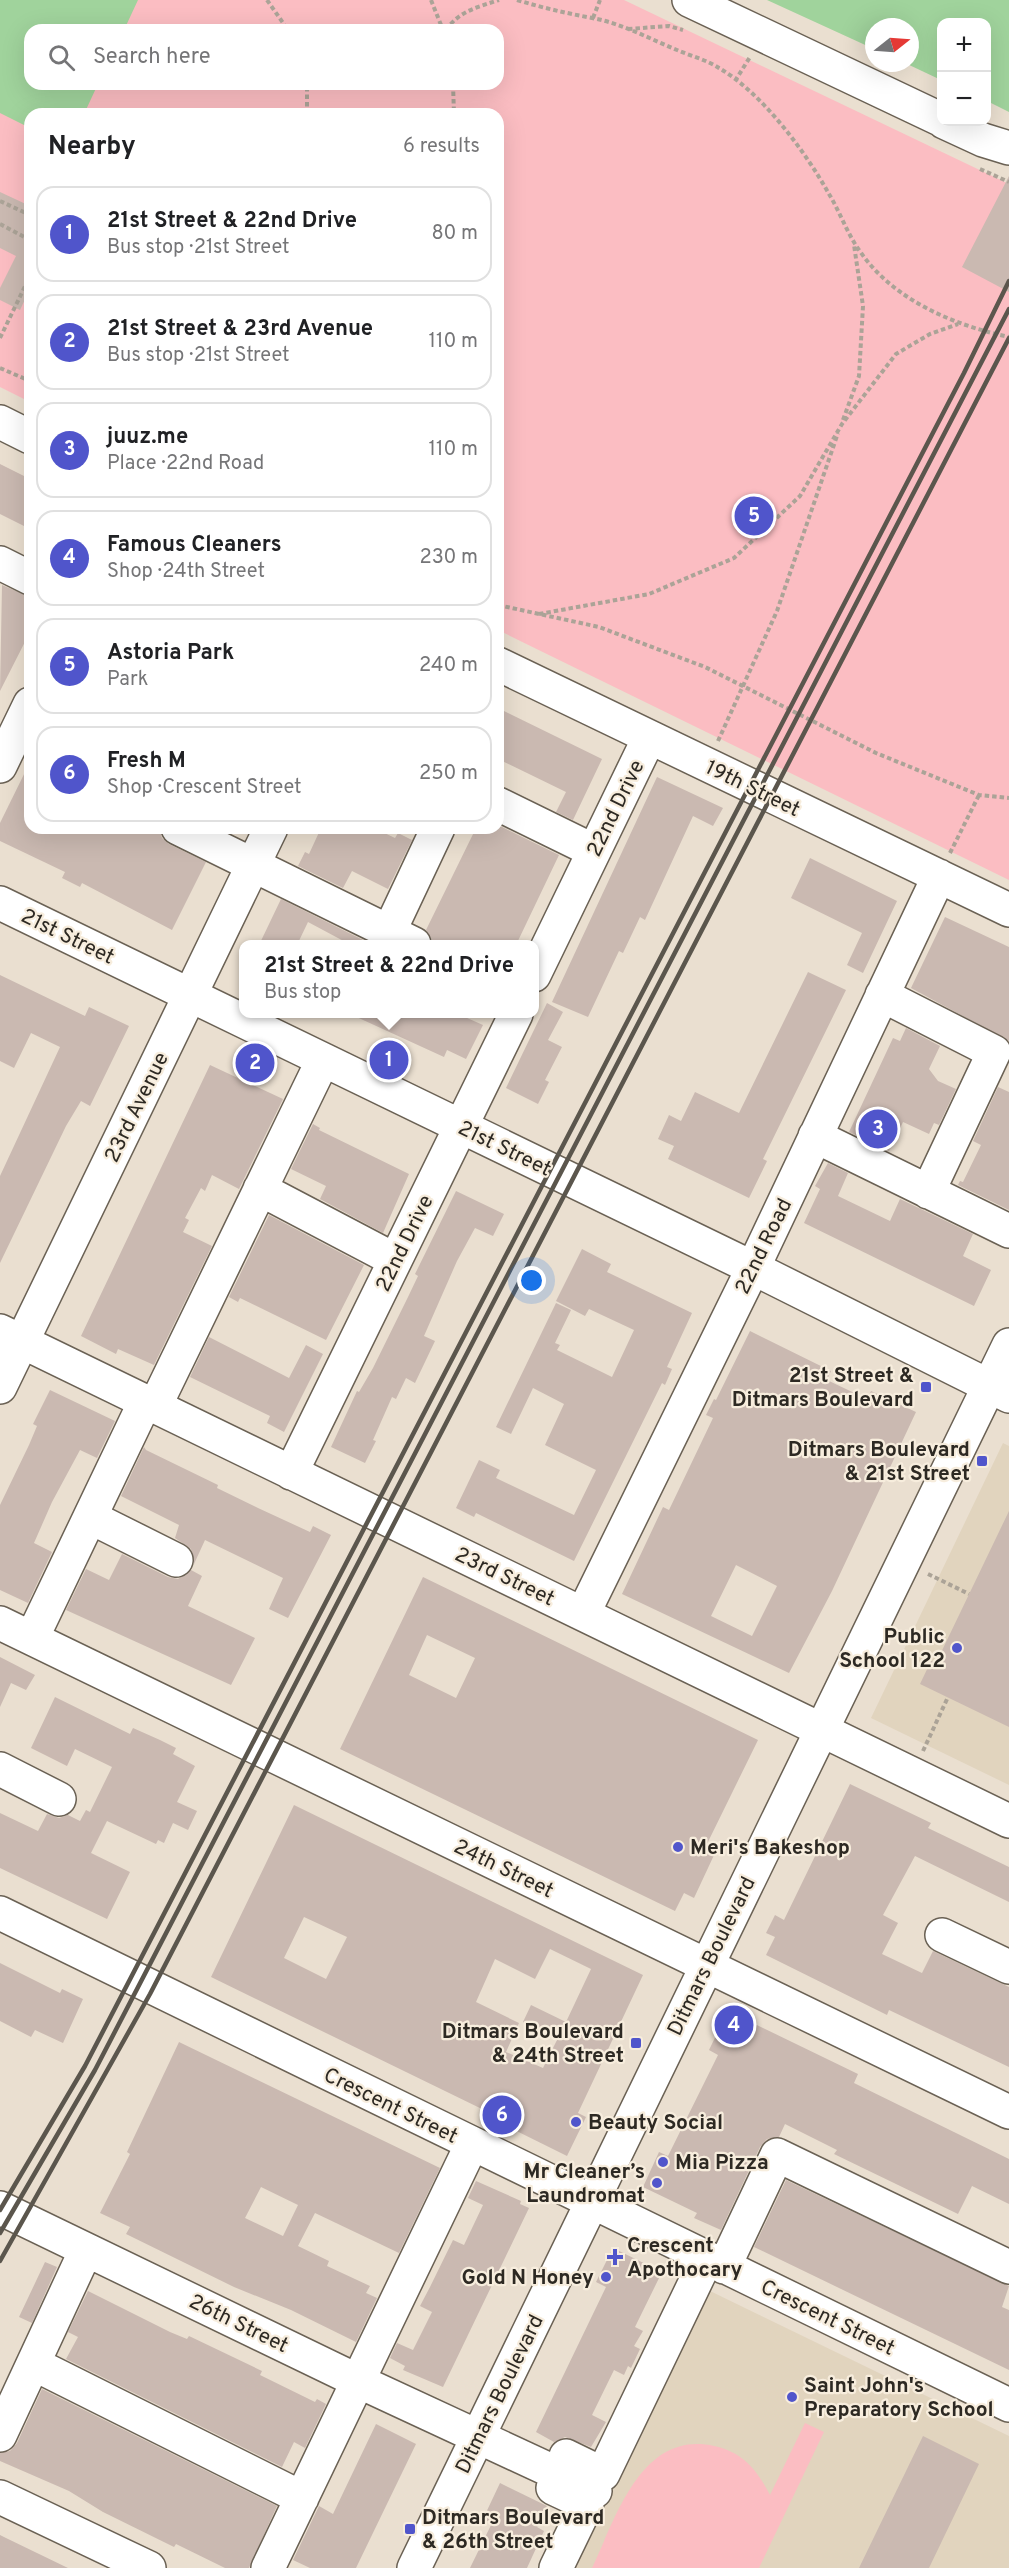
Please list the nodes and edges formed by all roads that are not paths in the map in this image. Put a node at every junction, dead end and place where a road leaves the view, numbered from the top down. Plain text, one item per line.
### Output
1 (689, 0) edge
2 (937, 118) edge
3 (954, 126) edge
4 (1009, 148) edge
5 (0, 422) edge
6 (24, 434) edge
7 (0, 563) edge
8 (24, 575) edge
9 (504, 667) edge
10 (24, 718) edge
11 (649, 738) junction
12 (10, 752) edge
13 (504, 807) edge
14 (190, 834) edge
15 (268, 834) edge
16 (436, 834) edge
17 (594, 851) junction
18 (253, 865) junction
19 (944, 866) junction
20 (0, 903) edge
21 (1009, 910) edge
22 (402, 938) edge
23 (539, 965) edge
24 (882, 995) junction
25 (190, 996) junction
26 (514, 1018) edge
27 (324, 1060) junction
28 (461, 1126) junction
29 (815, 1136) junction
30 (260, 1189) junction
31 (928, 1192) junction
32 (1009, 1231) edge
33 (395, 1260) junction
34 (753, 1268) junction
35 (11, 1336) edge
36 (1009, 1345) edge
37 (0, 1387) edge
38 (999, 1391) edge
39 (150, 1404) junction
40 (291, 1473) junction
41 (90, 1517) junction
42 (176, 1560) dead end
43 (583, 1614) junction
44 (0, 1623) edge
45 (32, 1638) junction
46 (821, 1730) junction
47 (0, 1769) edge
48 (60, 1799) dead end
49 (1009, 1821) edge
50 (0, 1913) edge
51 (942, 1935) dead end
52 (706, 1966) junction
53 (1009, 1967) edge
54 (1009, 2112) edge
55 (472, 2144) junction
56 (592, 2203) junction
57 (0, 2208) edge
58 (86, 2250) junction
59 (716, 2262) junction
60 (1009, 2267) edge
61 (34, 2364) junction
62 (358, 2381) junction
63 (1009, 2405) edge
64 (0, 2435) edge
65 (491, 2442) junction
66 (595, 2491) dead end
67 (0, 2497) edge
68 (302, 2498) junction
69 (149, 2568) edge
70 (268, 2568) edge
71 (414, 2568) edge
72 (556, 2568) edge

1 - 2 street
3 - 4 street
5 - 6 street
7 - 8 street
9 - 11 street, 19th Street
10 - 12 street
11 - 17 street, 22nd Drive
11 - 19 street, 19th Street
13 - 17 street
14 - 18 street
15 - 18 street, 23rd Avenue
16 - 22 street
17 - 23 street, 22nd Drive
18 - 22 street
18 - 25 street, 23rd Avenue
19 - 21 street, 19th Street
19 - 24 street, 22nd Road
20 - 25 street, 21st Street
24 - 29 street, 22nd Road
24 - 31 street
25 - 27 street, 21st Street
25 - 35 street, 23rd Avenue
26 - 28 street, 22nd Drive
27 - 28 street, 21st Street
27 - 30 street
28 - 33 street, 22nd Drive
28 - 34 street, 21st Street
29 - 31 street
29 - 34 street, 22nd Road
30 - 33 street
30 - 39 street
31 - 32 street
33 - 40 street, 22nd Drive
34 - 38 street, 21st Street
34 - 43 street, 22nd Road
35 - 37 street, 23rd Avenue
35 - 39 street, 23rd Street
36 - 38 street, Ditmars Boulevard
38 - 46 street, Ditmars Boulevard
39 - 40 street, 23rd Street
39 - 41 street
40 - 43 street, 23rd Street
41 - 42 street
41 - 45 street
43 - 46 street, 23rd Street
44 - 45 street, 24th Street
45 - 52 street, 24th Street
46 - 49 street, 23rd Street
46 - 52 street, Ditmars Boulevard
47 - 48 street
50 - 55 street, Crescent Street
51 - 53 street
52 - 54 street, 24th Street
52 - 56 street, Ditmars Boulevard
55 - 56 street, Crescent Street
55 - 62 street
56 - 59 street, Crescent Street
56 - 65 street, Ditmars Boulevard
57 - 58 street, 26th Street
58 - 61 street
58 - 62 street, 26th Street
59 - 60 street
59 - 63 street, Crescent Street
59 - 65 street
61 - 64 street
61 - 68 street
62 - 65 street, 26th Street
62 - 68 street
65 - 66 street, 26th Street
65 - 71 street, Ditmars Boulevard
65 - 72 street
67 - 69 street
68 - 70 street

